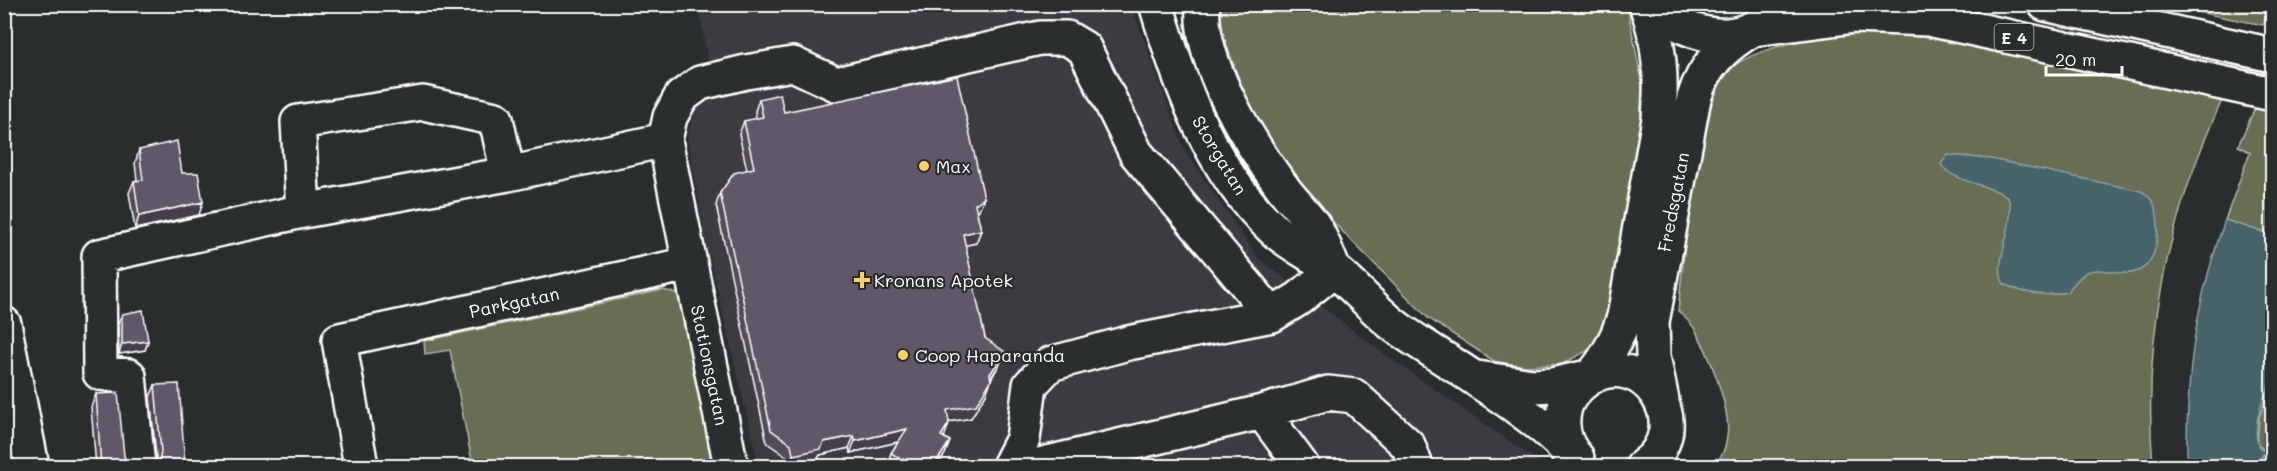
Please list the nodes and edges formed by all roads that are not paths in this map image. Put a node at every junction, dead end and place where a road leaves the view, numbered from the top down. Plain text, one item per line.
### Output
1 (1155, 4) edge
2 (1203, 4) edge
3 (1646, 4) edge
4 (1652, 4) edge
5 (1782, 4) edge
6 (2045, 4) edge
7 (1753, 29) junction
8 (2272, 55) edge
9 (2272, 94) edge
10 (665, 140) junction
11 (508, 174) junction
12 (303, 212) junction
13 (689, 264) junction
14 (1334, 270) junction
15 (1272, 315) junction
16 (4, 324) edge
17 (1592, 376) junction
18 (1473, 377) junction
19 (1662, 400) junction
20 (1262, 412) junction
21 (1579, 462) edge
22 (32, 466) edge
23 (138, 466) edge
24 (361, 466) edge
25 (731, 466) edge
26 (1009, 466) edge
27 (1035, 466) edge
28 (1302, 466) edge
29 (1416, 466) edge
30 (1645, 466) edge

1 - 14 main road, Storgatan
2 - 14 main road, Storgatan
3 - 17 main road, Fredsgatan
4 - 7 main road, E 4
5 - 7 main road
6 - 8 main road, E 4
7 - 9 main road, E 4
7 - 19 main road, Fredsgatan
10 - 11 main road
10 - 13 main road, Stationsgatan
10 - 15 main road
11 - 12 main road
11 - 12 main road
12 - 23 main road
13 - 24 main road, Parkgatan
13 - 25 main road, Stationsgatan
14 - 15 main road
14 - 18 main road, Storgatan
15 - 26 main road
16 - 22 main road
17 - 18 main road, Storgatan
17 - 19 main road, Storgatan
17 - 21 main road, Storgatan
18 - 21 main road, Storgatan
19 - 30 main road
20 - 27 main road
20 - 28 main road
20 - 29 main road

